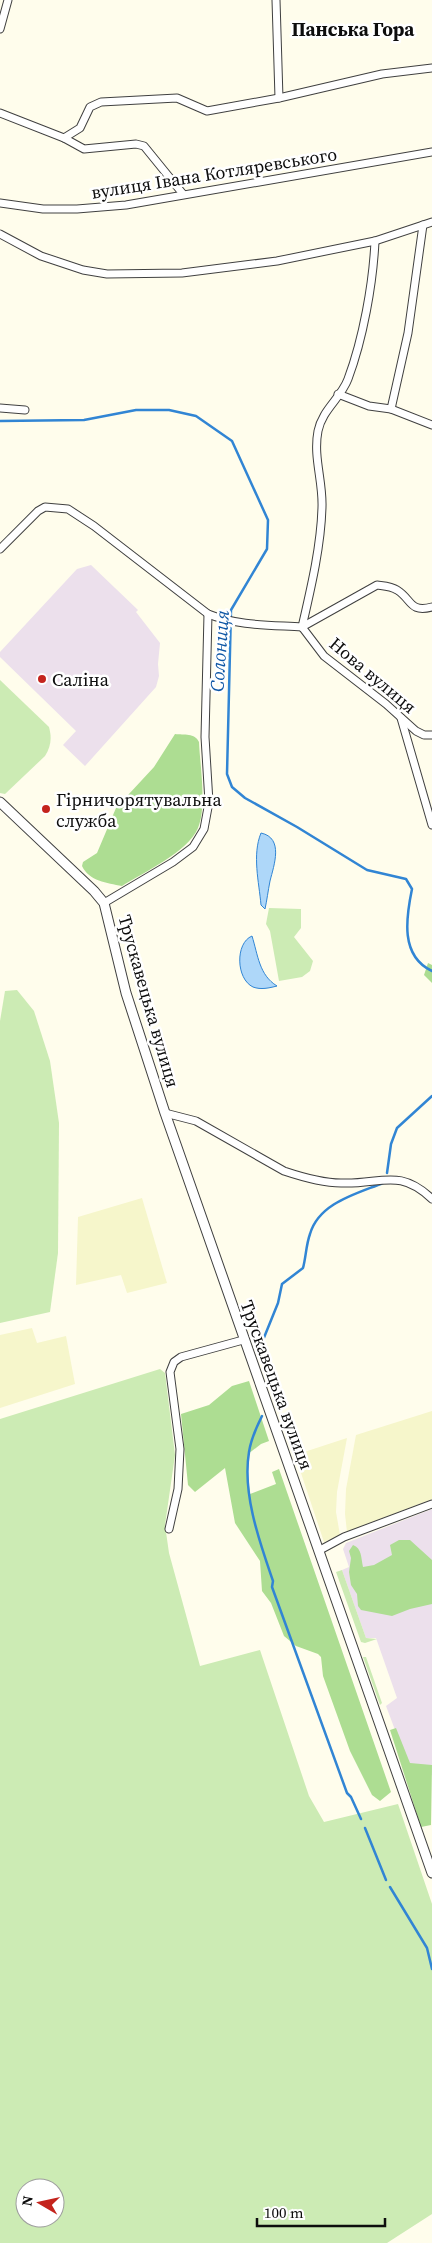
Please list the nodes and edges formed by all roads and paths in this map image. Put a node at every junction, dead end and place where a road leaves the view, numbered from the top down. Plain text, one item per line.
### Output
1 (8, 0) edge
2 (276, 0) edge
3 (0, 29) edge
4 (432, 68) edge
5 (279, 98) junction
6 (0, 113) edge
7 (64, 138) junction
8 (432, 152) edge
9 (183, 194) junction
10 (0, 203) edge
11 (432, 222) edge
12 (423, 225) junction
13 (0, 234) edge
14 (375, 241) junction
15 (338, 394) junction
16 (0, 408) edge
17 (391, 409) junction
18 (25, 410) dead end
19 (432, 426) edge
20 (0, 549) edge
21 (432, 607) edge
22 (208, 614) junction
23 (302, 626) junction
24 (401, 718) junction
25 (432, 735) edge
26 (0, 802) edge
27 (432, 825) edge
28 (104, 903) junction
29 (165, 1113) junction
30 (432, 1199) edge
31 (243, 1340) junction
32 (432, 1504) edge
33 (169, 1528) dead end
34 (320, 1550) junction
35 (432, 1873) edge

1 - 3 street
2 - 5 street
4 - 5 street
5 - 7 street
6 - 7 street
7 - 9 street
8 - 9 street, вулиця Івана Котляревського
9 - 10 street, вулиця Івана Котляревського
11 - 12 street
12 - 14 street
12 - 17 street
13 - 14 street
14 - 15 street
15 - 17 street
15 - 23 street
16 - 18 street
17 - 19 street
20 - 22 street
21 - 23 street
22 - 23 street
22 - 28 street, Трускавецька вулиця
23 - 24 street, Нова вулиця
24 - 25 street, Нова вулиця
24 - 27 street
26 - 28 street, Трускавецька вулиця
28 - 29 street, Трускавецька вулиця
29 - 30 street
29 - 31 street, Трускавецька вулиця
31 - 33 street
31 - 34 street, Трускавецька вулиця
32 - 34 street
34 - 35 street, Трускавецька вулиця

